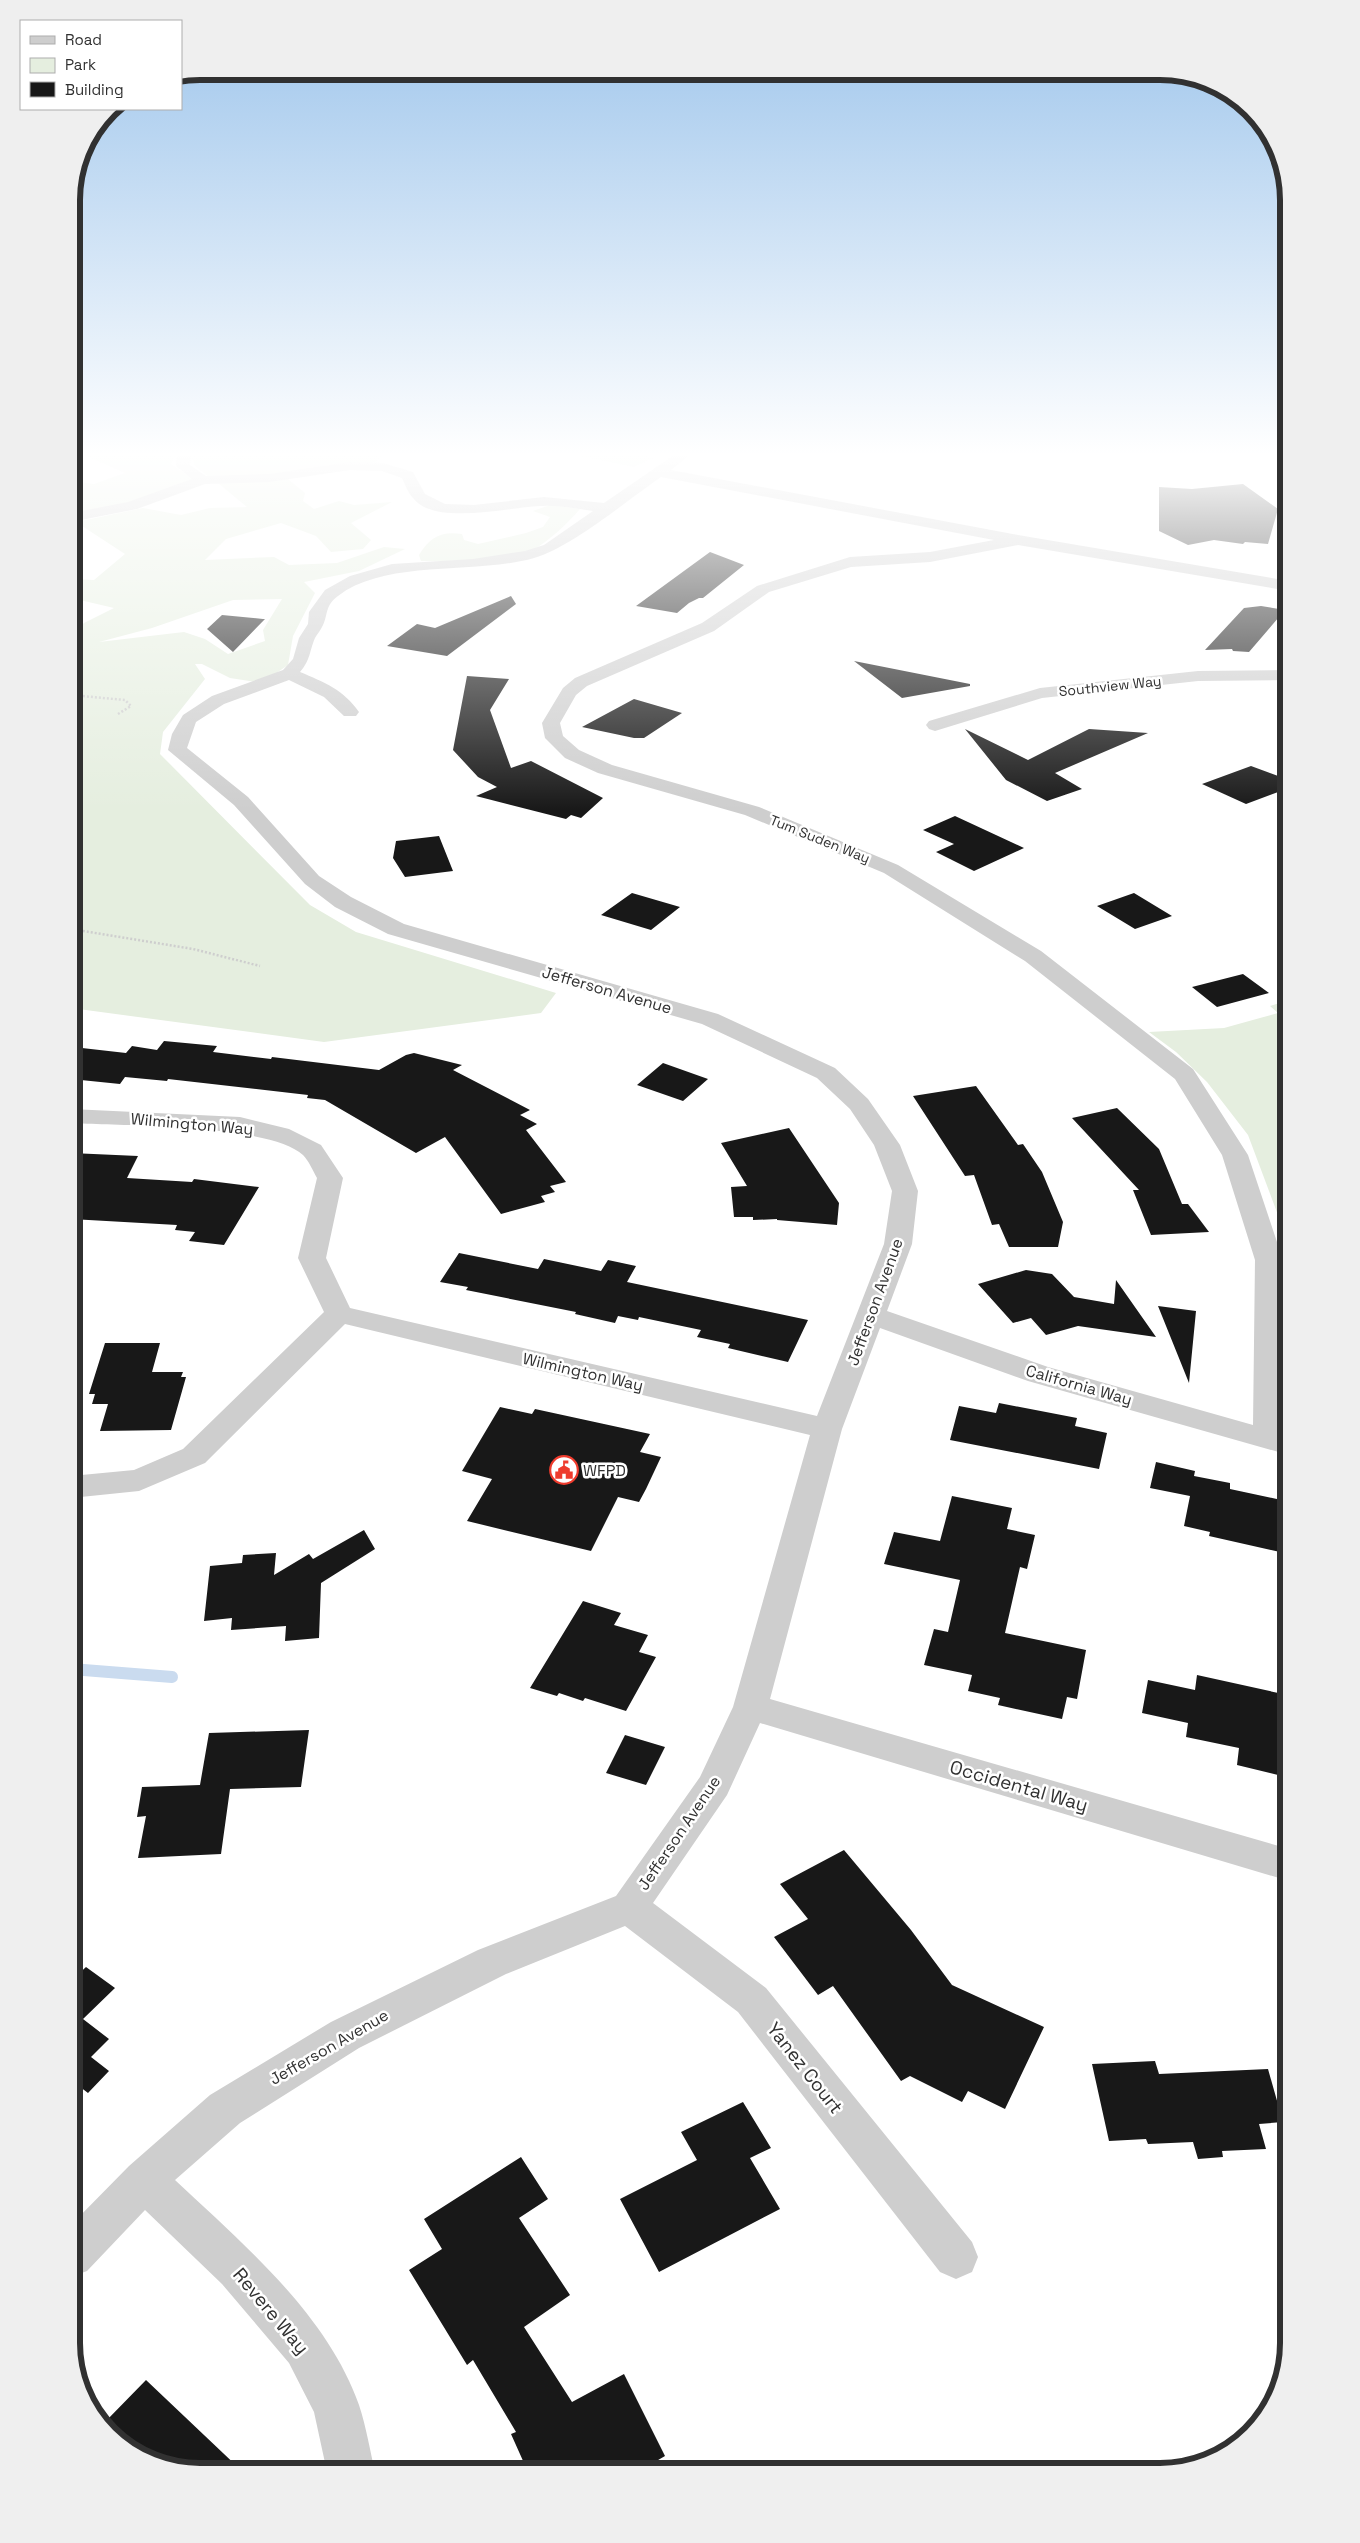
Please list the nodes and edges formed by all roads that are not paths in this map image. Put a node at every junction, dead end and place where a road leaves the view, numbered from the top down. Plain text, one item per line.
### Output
1 (377, 574) edge
2 (812, 574) edge
3 (1218, 574) edge
4 (1280, 576) edge
5 (1250, 579) junction
6 (1280, 584) edge
7 (289, 674) junction
8 (1280, 675) edge
9 (350, 712) dead end
10 (935, 725) dead end
11 (80, 1116) edge
12 (339, 1314) junction
13 (871, 1316) junction
14 (827, 1429) junction
15 (1278, 1442) edge
16 (80, 1486) edge
17 (750, 1707) junction
18 (1280, 1862) edge
19 (628, 1907) junction
20 (144, 2180) junction
21 (80, 2247) edge
22 (956, 2257) dead end
23 (349, 2463) edge

1 - 7 street
2 - 15 street, Tum Suden Way
3 - 5 street
4 - 5 street
5 - 6 street
7 - 9 street
7 - 13 street, Jefferson Avenue
8 - 10 street, Southview Way
11 - 12 street, Wilmington Way
12 - 14 street, Wilmington Way
12 - 16 street
13 - 14 street, Jefferson Avenue
13 - 15 street, California Way
14 - 17 street, Jefferson Avenue
17 - 18 street, Occidental Way
17 - 19 street, Jefferson Avenue
19 - 20 street, Jefferson Avenue
19 - 22 street, Yanez Court
20 - 21 street, Jefferson Avenue
20 - 23 street, Revere Way

